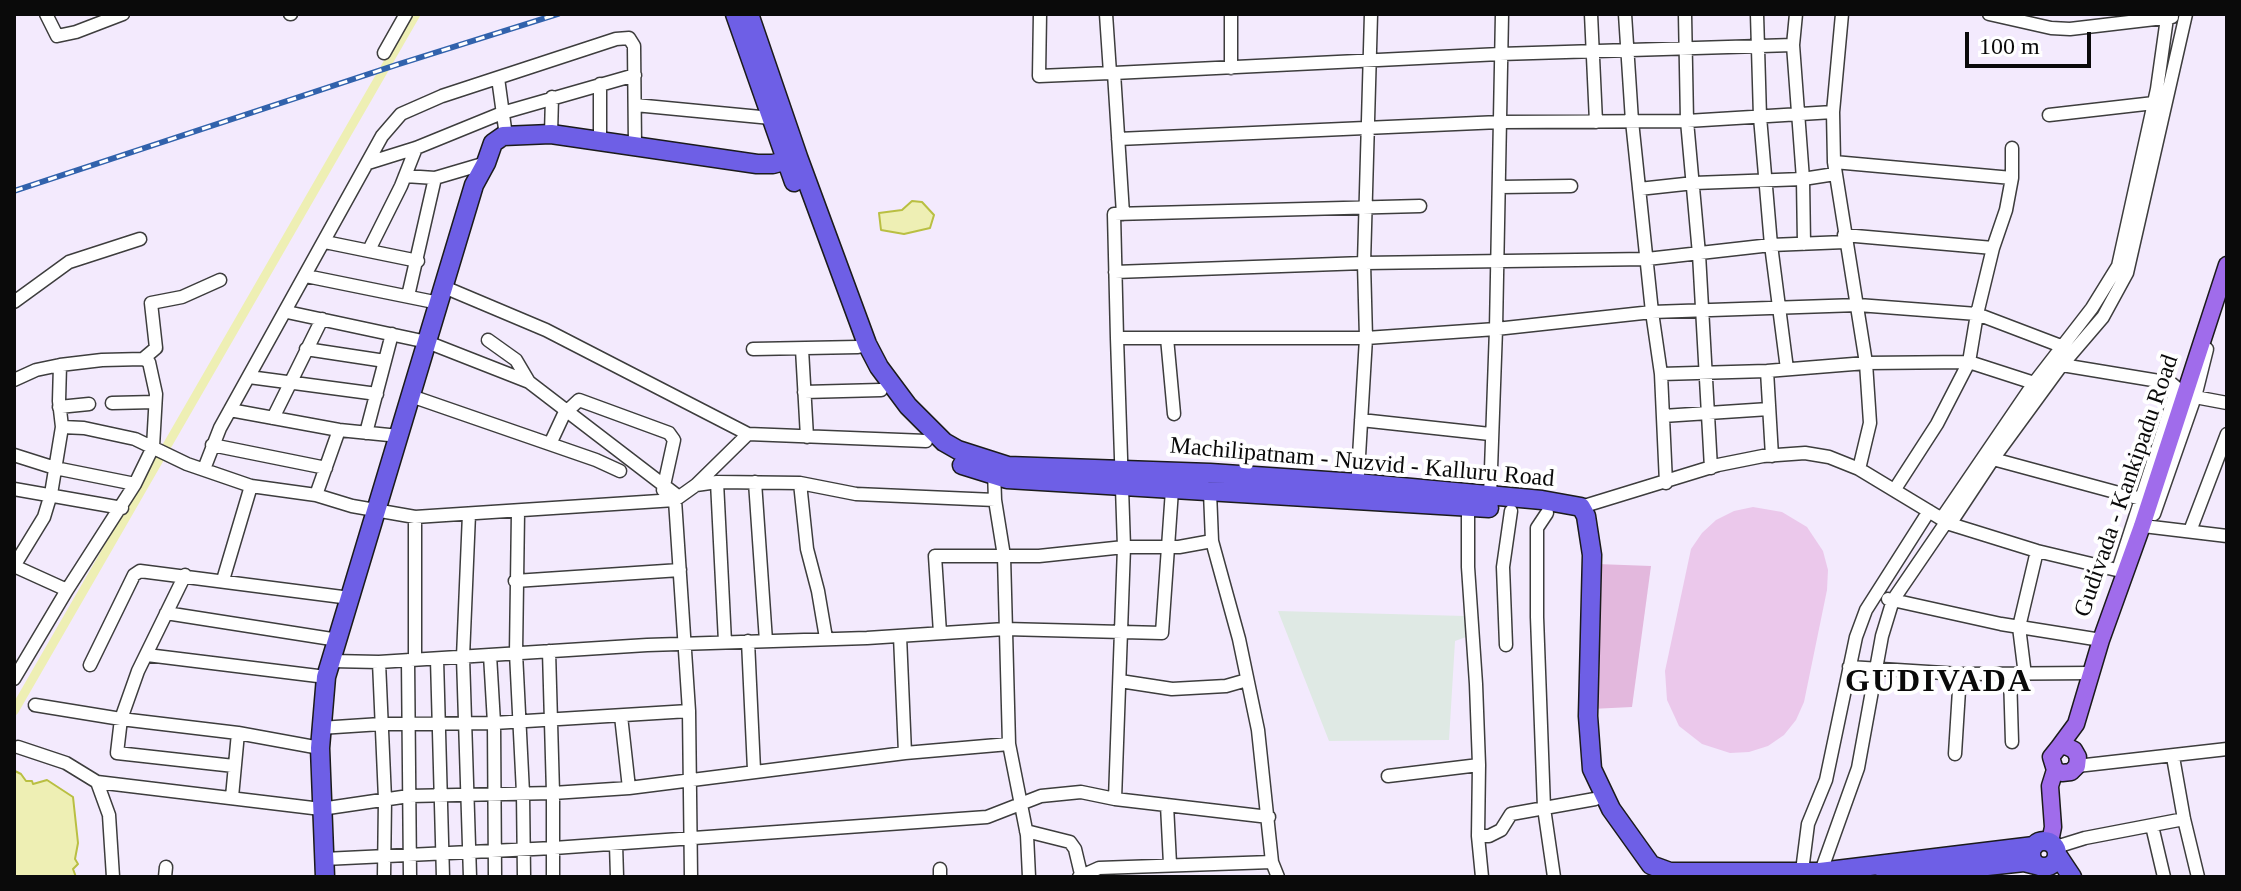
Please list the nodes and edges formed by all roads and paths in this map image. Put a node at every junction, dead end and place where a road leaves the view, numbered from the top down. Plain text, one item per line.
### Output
1 (46, 14) edge
2 (123, 14) edge
3 (406, 14) edge
4 (735, 14) edge
5 (749, 14) edge
6 (1040, 14) edge
7 (1106, 14) edge
8 (1231, 14) edge
9 (1371, 14) edge
10 (1502, 14) edge
11 (1591, 14) edge
12 (1625, 14) edge
13 (1685, 14) edge
14 (1757, 14) edge
15 (1796, 14) edge
16 (1842, 14) edge
17 (1989, 14) edge
18 (2185, 14) edge
19 (2167, 18) junction
20 (1757, 45) junction
21 (1793, 45) junction
22 (1685, 49) junction
23 (1593, 52) junction
24 (1627, 52) junction
25 (384, 53) dead end
26 (1500, 54) junction
27 (1371, 63) junction
28 (1231, 68) junction
29 (1112, 73) junction
30 (635, 75) junction
31 (498, 78) junction
32 (600, 84) junction
33 (552, 97) junction
34 (2154, 103) junction
35 (635, 105) junction
36 (1833, 112) junction
37 (502, 113) junction
38 (1798, 115) junction
39 (2049, 115) dead end
40 (1760, 117) junction
41 (771, 118) junction
42 (1632, 121) junction
43 (1687, 121) junction
44 (1500, 122) junction
45 (1596, 122) junction
46 (1368, 127) junction
47 (551, 134) junction
48 (506, 136) junction
49 (1118, 139) junction
50 (600, 141) junction
51 (635, 146) junction
52 (416, 148) junction
53 (2012, 148) dead end
54 (792, 159) junction
55 (368, 163) junction
56 (486, 163) junction
57 (1834, 168) junction
58 (405, 176) junction
59 (435, 178) junction
60 (2012, 178) junction
61 (1803, 179) junction
62 (1766, 180) junction
63 (1694, 183) junction
64 (1571, 186) dead end
65 (1500, 187) junction
66 (1639, 189) junction
67 (1420, 206) dead end
68 (1365, 207) junction
69 (1123, 214) junction
70 (1844, 238) junction
71 (140, 239) dead end
72 (325, 242) junction
73 (1804, 244) junction
74 (1771, 245) junction
75 (1993, 248) junction
76 (369, 250) junction
77 (1699, 254) junction
78 (1647, 259) junction
79 (418, 261) junction
80 (1497, 261) junction
81 (1364, 263) junction
82 (2227, 265) edge
83 (1115, 272) junction
84 (306, 276) junction
85 (220, 280) dead end
86 (2227, 289) edge
87 (441, 295) junction
88 (408, 296) junction
89 (14, 302) edge
90 (1858, 305) junction
91 (1780, 308) junction
92 (287, 312) junction
93 (1652, 312) junction
94 (1701, 313) junction
95 (1977, 314) junction
96 (322, 319) junction
97 (1496, 329) junction
98 (392, 334) junction
99 (1117, 338) junction
100 (1167, 338) junction
101 (1366, 338) junction
102 (488, 340) dead end
103 (427, 342) junction
104 (2061, 346) junction
105 (858, 347) junction
106 (306, 349) junction
107 (753, 349) dead end
108 (802, 349) junction
109 (143, 359) junction
110 (385, 361) junction
111 (1969, 362) junction
112 (1866, 363) junction
113 (2056, 364) junction
114 (60, 365) junction
115 (1787, 369) junction
116 (1767, 371) junction
117 (1661, 374) junction
118 (1707, 374) junction
119 (249, 377) junction
120 (14, 380) edge
121 (529, 382) junction
122 (289, 383) junction
123 (2034, 383) junction
124 (881, 390) junction
125 (804, 392) junction
126 (377, 394) junction
127 (411, 396) junction
128 (2195, 397) junction
129 (155, 402) junction
130 (112, 403) dead end
131 (2227, 403) edge
132 (89, 404) dead end
133 (59, 407) junction
134 (1769, 409) junction
135 (230, 410) junction
136 (567, 412) junction
137 (1708, 412) junction
138 (1174, 414) dead end
139 (1663, 416) junction
140 (273, 418) junction
141 (1361, 420) junction
142 (62, 427) junction
143 (339, 430) junction
144 (366, 433) junction
145 (748, 434) junction
146 (1490, 434) junction
147 (2227, 434) edge
148 (399, 436) junction
149 (807, 437) junction
150 (926, 441) junction
151 (550, 444) junction
152 (212, 445) junction
153 (156, 449) junction
154 (14, 455) edge
155 (1772, 456) junction
156 (1993, 459) junction
157 (55, 468) junction
158 (326, 468) junction
159 (1711, 468) junction
160 (204, 469) junction
161 (1859, 469) junction
162 (994, 470) junction
163 (620, 471) dead end
164 (1123, 479) junction
165 (717, 482) junction
166 (755, 482) junction
167 (800, 483) junction
168 (1666, 483) junction
169 (135, 484) junction
170 (696, 485) junction
171 (251, 486) junction
172 (664, 486) junction
173 (14, 489) edge
174 (1895, 489) junction
175 (1172, 490) junction
176 (1210, 492) junction
177 (1357, 492) junction
178 (51, 494) junction
179 (316, 495) junction
180 (1490, 497) junction
181 (677, 499) junction
182 (2141, 499) junction
183 (995, 500) junction
184 (661, 501) junction
185 (1468, 501) junction
186 (122, 508) junction
187 (376, 511) junction
188 (1511, 511) junction
189 (1576, 511) junction
190 (1929, 511) junction
191 (518, 512) junction
192 (1547, 513) junction
193 (469, 514) junction
194 (415, 517) junction
195 (1946, 521) junction
196 (2142, 526) junction
197 (2190, 531) junction
198 (2227, 536) edge
199 (1212, 541) junction
200 (1168, 546) junction
201 (1124, 547) junction
202 (2037, 551) junction
203 (1004, 556) junction
204 (14, 566) edge
205 (680, 570) junction
206 (2121, 571) junction
207 (185, 575) junction
208 (223, 580) junction
209 (515, 581) junction
210 (67, 590) junction
211 (1874, 596) junction
212 (350, 598) junction
213 (1893, 600) junction
214 (166, 613) junction
215 (2019, 627) junction
216 (1005, 629) junction
217 (1121, 632) junction
218 (940, 633) junction
219 (900, 636) junction
220 (826, 638) junction
221 (338, 640) junction
222 (2101, 640) junction
223 (748, 641) junction
224 (766, 641) junction
225 (725, 642) junction
226 (684, 644) junction
227 (1506, 645) dead end
228 (549, 651) junction
229 (516, 653) junction
230 (147, 655) junction
231 (490, 655) junction
232 (463, 657) junction
233 (437, 659) junction
234 (411, 660) junction
235 (379, 662) junction
236 (90, 665) dead end
237 (1849, 667) junction
238 (329, 669) junction
239 (1876, 669) junction
240 (2092, 673) junction
241 (15, 674) edge
242 (1960, 674) junction
243 (2010, 675) junction
244 (2025, 675) junction
245 (1247, 680) junction
246 (1120, 681) junction
247 (35, 705) dead end
248 (689, 711) junction
249 (621, 716) junction
250 (121, 719) junction
251 (551, 720) junction
252 (521, 722) junction
253 (409, 723) junction
254 (440, 723) junction
255 (494, 723) junction
256 (381, 724) junction
257 (466, 724) junction
258 (2076, 724) junction
259 (320, 728) junction
260 (238, 733) junction
261 (2012, 742) dead end
262 (1009, 744) junction
263 (18, 747) dead end
264 (2059, 747) junction
265 (320, 748) junction
266 (2227, 749) edge
267 (905, 753) junction
268 (1955, 754) dead end
269 (2173, 757) junction
270 (2077, 761) junction
271 (1479, 765) junction
272 (234, 766) junction
273 (754, 770) junction
274 (2055, 770) junction
275 (1388, 776) dead end
276 (691, 779) junction
277 (97, 782) junction
278 (629, 788) junction
279 (495, 793) junction
280 (523, 793) junction
281 (553, 793) junction
282 (442, 795) junction
283 (468, 795) junction
284 (409, 796) junction
285 (232, 797) junction
286 (385, 799) junction
287 (1115, 799) junction
288 (1595, 799) junction
289 (1021, 803) junction
290 (1167, 805) junction
291 (1544, 808) junction
292 (321, 809) junction
293 (1269, 817) junction
294 (2184, 819) junction
295 (2152, 826) junction
296 (1026, 831) junction
297 (1478, 836) junction
298 (692, 839) junction
299 (616, 844) junction
300 (554, 848) junction
301 (2049, 848) junction
302 (522, 850) junction
303 (495, 851) junction
304 (469, 853) junction
305 (443, 854) junction
306 (409, 855) junction
307 (385, 856) junction
308 (1272, 862) junction
309 (1170, 864) junction
310 (325, 868) edge
311 (2045, 870) edge
312 (1814, 873) edge
313 (1932, 874) edge
314 (1654, 875) edge
315 (1080, 876) edge
316 (113, 877) edge
317 (384, 877) edge
318 (410, 877) edge
319 (443, 877) edge
320 (470, 877) edge
321 (495, 877) edge
322 (524, 877) edge
323 (553, 877) edge
324 (617, 877) edge
325 (691, 877) edge
326 (1029, 877) edge
327 (1278, 877) edge
328 (1482, 877) edge
329 (1554, 877) edge
330 (1885, 877) edge
331 (2072, 877) edge
332 (2164, 877) edge
333 (2198, 877) edge

1 - 2 street
3 - 25 street
4 - 41 highway
5 - 54 highway
6 - 29 street
7 - 29 street
8 - 28 street
9 - 27 street
10 - 26 street
11 - 23 street
12 - 24 street
13 - 22 street
14 - 20 street
15 - 21 street
16 - 36 street
17 - 19 street
18 - 19 street
18 - 113 street
19 - 34 street
20 - 21 street
20 - 22 street
20 - 40 street
21 - 38 street
22 - 24 street
22 - 43 street
23 - 24 street
23 - 26 street
23 - 45 street
24 - 42 street
26 - 27 street
26 - 44 street
27 - 28 street
27 - 46 street
28 - 29 street
29 - 49 street
30 - 31 street
30 - 32 street
30 - 35 street
31 - 37 street
31 - 55 street
32 - 33 street
32 - 50 street
33 - 37 street
33 - 47 street
34 - 39 street
34 - 104 street
35 - 41 street
35 - 51 street
36 - 38 street
36 - 57 street
37 - 48 street
37 - 52 street
38 - 40 street
38 - 61 street
40 - 43 street
40 - 62 street
41 - 54 highway
42 - 43 street
42 - 45 street
42 - 66 street
43 - 63 street
44 - 45 street
44 - 46 street
44 - 65 street
46 - 49 street
46 - 68 street
47 - 48 highway
47 - 50 highway
48 - 56 highway
49 - 69 street
50 - 51 highway
51 - 54 highway
52 - 55 street
52 - 58 street
53 - 60 street
54 - 105 highway, Machilipatnam - Nuzvid - Kalluru Road
54 - 162 highway, Machilipatnam - Nuzvid - Kalluru Road
55 - 72 street
56 - 59 street
56 - 87 highway
57 - 60 street
57 - 61 street
57 - 70 street
58 - 59 street
58 - 76 street
59 - 79 street
60 - 75 street
61 - 62 street
61 - 73 street
62 - 63 street
62 - 74 street
63 - 66 street
63 - 77 street
64 - 65 street
65 - 80 street
66 - 78 street
67 - 68 street
68 - 69 street
68 - 81 street
69 - 83 street
70 - 73 street
70 - 75 street
70 - 90 street
71 - 89 street
72 - 76 street
72 - 84 street
73 - 74 street
74 - 77 street
74 - 91 street
75 - 95 street
76 - 79 street
77 - 78 street
77 - 94 street
78 - 80 street
78 - 93 street
79 - 88 street
80 - 81 street
80 - 97 street
81 - 83 street
81 - 101 street
82 - 196 main road, Gudivada - Kankipadu Road
83 - 99 street
84 - 88 street
84 - 92 street
85 - 109 street
86 - 128 street
87 - 88 street
87 - 103 highway
87 - 145 street
90 - 91 street
90 - 95 street
90 - 112 street
91 - 94 street
91 - 115 street
92 - 96 street
92 - 119 street
93 - 94 street
93 - 97 street
93 - 117 street
94 - 118 street
95 - 104 street
95 - 111 street
96 - 98 street
96 - 106 street
97 - 101 street
97 - 146 street
98 - 103 street
98 - 110 street
99 - 100 street
99 - 164 street
100 - 101 street
100 - 138 street
101 - 141 street
102 - 121 street
103 - 121 street
103 - 127 highway
104 - 113 street
105 - 108 street
105 - 124 highway, Machilipatnam - Nuzvid - Kalluru Road
106 - 110 street
106 - 122 street
107 - 108 street
108 - 125 street
109 - 114 street
109 - 129 street
110 - 126 street
111 - 112 street
111 - 123 street
111 - 174 street
112 - 115 street
112 - 161 street
113 - 123 street
113 - 156 street
113 - 182 street
114 - 120 street
114 - 133 street
115 - 116 street
116 - 118 street
116 - 134 street
117 - 118 street
117 - 139 street
118 - 137 street
119 - 122 street
119 - 135 street
121 - 136 street
122 - 126 street
122 - 140 street
123 - 195 street
124 - 125 street
124 - 150 highway, Machilipatnam - Nuzvid - Kalluru Road
125 - 149 street
126 - 144 street
127 - 148 highway
127 - 151 street
128 - 131 street
128 - 196 street
129 - 130 street
129 - 153 street
132 - 133 street
133 - 142 street
134 - 137 street
134 - 155 street
135 - 140 street
135 - 152 street
136 - 151 street
136 - 172 street
136 - 172 street
137 - 139 street
137 - 159 street
139 - 168 street
140 - 143 street
141 - 146 street
141 - 177 street
142 - 153 street
142 - 157 street
143 - 144 street
143 - 158 street
144 - 148 street
145 - 149 street
145 - 170 street
146 - 180 street
147 - 197 street
148 - 187 highway
149 - 150 street
150 - 162 highway, Machilipatnam - Nuzvid - Kalluru Road
151 - 163 street
152 - 158 street
152 - 160 street
153 - 160 street
153 - 169 street
154 - 157 street
155 - 159 street
155 - 161 street
156 - 182 street
156 - 195 street
157 - 169 street
157 - 178 street
158 - 179 street
159 - 168 street
160 - 171 street
161 - 174 street
162 - 164 highway, Machilipatnam - Nuzvid - Kalluru Road
162 - 183 street
164 - 175 highway, Machilipatnam - Nuzvid - Kalluru Road
164 - 177 highway, Machilipatnam - Nuzvid - Kalluru Road
164 - 201 street
165 - 166 street
165 - 170 street
165 - 225 street
166 - 167 street
166 - 224 street
167 - 183 street
167 - 220 street
168 - 189 street
169 - 186 street
170 - 181 street
171 - 179 street
171 - 208 street
172 - 181 street
172 - 184 street
173 - 178 street
174 - 190 street
175 - 176 highway, Machilipatnam - Nuzvid - Kalluru Road
175 - 200 street
176 - 177 highway, Machilipatnam - Nuzvid - Kalluru Road
176 - 199 street
177 - 185 highway, Machilipatnam - Nuzvid - Kalluru Road
178 - 186 street
178 - 204 street
179 - 187 street
180 - 185 highway, Machilipatnam - Nuzvid - Kalluru Road
180 - 189 highway, Machilipatnam - Nuzvid - Kalluru Road
181 - 184 street
181 - 205 street
182 - 196 street
183 - 203 street
184 - 191 street
185 - 188 highway, Machilipatnam - Nuzvid - Kalluru Road
185 - 271 street
186 - 210 street
187 - 194 street
187 - 212 highway
188 - 192 highway, Machilipatnam - Nuzvid - Kalluru Road
188 - 227 street
189 - 192 highway, Machilipatnam - Nuzvid - Kalluru Road
189 - 288 highway, Machilipatnam - Nuzvid - Kalluru Road
189 - 314 highway, Machilipatnam - Nuzvid - Kalluru Road
190 - 195 street
190 - 211 street
191 - 193 street
191 - 209 street
192 - 291 street
193 - 194 street
193 - 232 street
194 - 234 street
195 - 202 street
195 - 213 street
196 - 197 street
196 - 206 main road, Gudivada - Kankipadu Road
197 - 198 street
199 - 200 street
199 - 245 street
200 - 201 street
200 - 217 street
201 - 203 street
201 - 217 street
202 - 206 street
202 - 215 street
203 - 216 street
203 - 218 street
204 - 210 street
205 - 209 street
205 - 226 street
206 - 222 main road, Gudivada - Kankipadu Road
207 - 208 street
207 - 214 street
207 - 236 street
208 - 212 street
209 - 229 street
210 - 241 street
211 - 213 street
211 - 237 street
212 - 221 highway
213 - 215 street
213 - 239 street
214 - 221 street
214 - 230 street
215 - 222 street
215 - 244 street
216 - 217 street
216 - 218 street
216 - 262 street
217 - 246 street
218 - 219 street
219 - 220 street
219 - 267 street
220 - 224 street
221 - 238 highway
222 - 240 main road, Gudivada - Kankipadu Road
223 - 224 street
223 - 225 street
223 - 273 street
225 - 226 street
226 - 228 street
226 - 248 street
228 - 229 street
228 - 251 street
229 - 231 street
229 - 252 street
230 - 238 street
230 - 250 street
231 - 232 street
231 - 255 street
232 - 233 street
232 - 257 street
233 - 234 street
233 - 254 street
234 - 235 street
234 - 253 street
235 - 238 street
235 - 256 street
237 - 239 street
237 - 312 street
238 - 259 highway
239 - 242 street
239 - 312 street
240 - 244 street
240 - 258 main road, Gudivada - Kankipadu Road
242 - 243 street
242 - 268 street
243 - 244 street
243 - 261 street
245 - 246 street
245 - 293 street
246 - 287 street
247 - 250 street
248 - 249 street
248 - 276 street
249 - 251 street
249 - 278 street
250 - 260 street
250 - 272 street
251 - 252 street
251 - 281 street
252 - 255 street
252 - 280 street
253 - 254 street
253 - 256 street
253 - 284 street
254 - 257 street
254 - 282 street
255 - 257 street
255 - 279 street
256 - 259 street
256 - 286 street
257 - 283 street
258 - 264 main road, Gudivada - Kankipadu Road
258 - 270 main road, Gudivada - Kankipadu Road
259 - 265 highway
260 - 265 street
260 - 272 street
262 - 267 street
262 - 289 street
263 - 277 street
264 - 270 main road
264 - 274 main road, Gudivada - Kankipadu Road
265 - 292 highway
266 - 269 street
267 - 273 street
269 - 270 street
269 - 294 street
270 - 274 main road
271 - 275 street
271 - 297 street
272 - 285 street
273 - 276 street
274 - 301 main road, Gudivada - Kankipadu Road
276 - 278 street
276 - 298 street
277 - 285 street
277 - 316 street
278 - 281 street
279 - 280 street
279 - 283 street
279 - 303 street
280 - 281 street
280 - 302 street
281 - 300 street
282 - 283 street
282 - 284 street
282 - 305 street
283 - 304 street
284 - 286 street
284 - 306 street
285 - 292 street
286 - 292 street
286 - 307 street
287 - 289 street
287 - 290 street
288 - 291 street
288 - 314 highway, Machilipatnam - Nuzvid - Kalluru Road
289 - 296 street
289 - 298 street
290 - 293 street
290 - 309 street
291 - 297 street
291 - 329 street
292 - 310 highway
293 - 308 street
294 - 295 street
294 - 333 street
295 - 301 street
295 - 332 street
296 - 315 street
296 - 326 street
297 - 328 street
298 - 299 street
298 - 325 street
299 - 300 street
299 - 324 street
300 - 302 street
300 - 323 street
301 - 311 highway
301 - 312 highway
301 - 331 highway
302 - 303 street
302 - 322 street
303 - 304 street
303 - 321 street
304 - 305 street
304 - 320 street
305 - 306 street
305 - 319 street
306 - 307 street
306 - 318 street
307 - 310 street
307 - 317 street
308 - 309 street
308 - 327 street
309 - 315 street
311 - 313 highway
312 - 314 highway
313 - 330 highway

